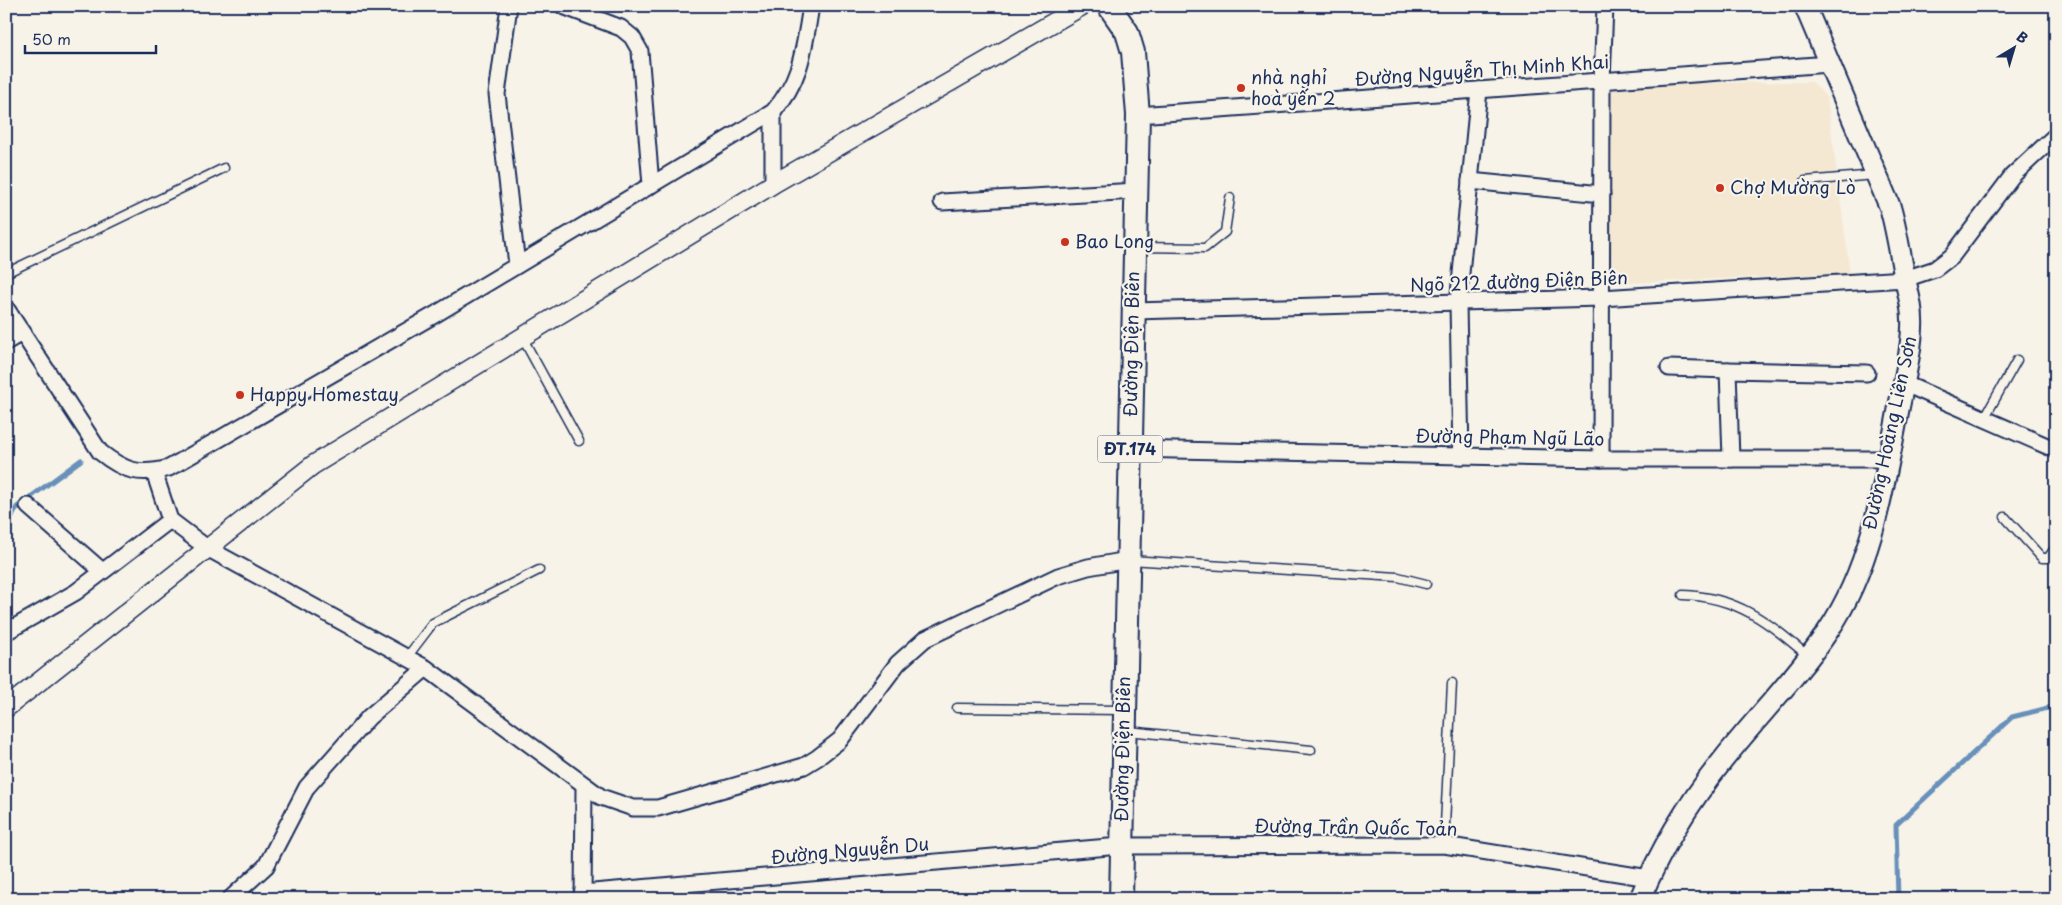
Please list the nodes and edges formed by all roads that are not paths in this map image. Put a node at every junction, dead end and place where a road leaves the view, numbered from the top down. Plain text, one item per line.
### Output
1 (509, 6) edge
2 (563, 6) edge
3 (811, 6) edge
4 (1082, 6) edge
5 (1109, 6) edge
6 (1605, 6) edge
7 (1805, 6) edge
8 (1829, 64) junction
9 (1602, 81) junction
10 (1479, 90) junction
11 (772, 112) junction
12 (1138, 115) junction
13 (2056, 135) edge
14 (224, 168) dead end
15 (1876, 175) junction
16 (1470, 181) junction
17 (1805, 181) dead end
18 (773, 184) junction
19 (651, 186) junction
20 (1137, 191) junction
21 (1602, 194) junction
22 (1230, 198) dead end
23 (942, 202) dead end
24 (1134, 247) junction
25 (517, 265) junction
26 (6, 273) edge
27 (1905, 279) junction
28 (1602, 298) junction
29 (1458, 304) junction
30 (6, 308) edge
31 (1134, 311) junction
32 (22, 332) junction
33 (522, 337) junction
34 (6, 342) edge
35 (2017, 360) dead end
36 (1669, 368) dead end
37 (1728, 370) junction
38 (1867, 374) dead end
39 (1904, 383) junction
40 (1985, 417) junction
41 (579, 441) dead end
42 (2055, 448) edge
43 (1130, 449) junction
44 (1460, 456) junction
45 (1601, 459) junction
46 (1731, 459) junction
47 (1889, 459) junction
48 (154, 472) junction
49 (28, 506) dead end
50 (2005, 517) dead end
51 (170, 520) junction
52 (2056, 547) edge
53 (207, 548) junction
54 (1128, 560) junction
55 (540, 570) dead end
56 (102, 571) junction
57 (1426, 584) dead end
58 (1683, 595) dead end
59 (6, 632) edge
60 (407, 657) junction
61 (1809, 657) junction
62 (426, 668) junction
63 (1452, 683) dead end
64 (6, 708) edge
65 (957, 708) dead end
66 (1124, 720) junction
67 (1311, 750) dead end
68 (584, 786) junction
69 (1444, 845) junction
70 (1120, 846) junction
71 (1649, 878) junction
72 (582, 896) edge
73 (230, 899) edge
74 (1121, 899) edge
75 (1640, 899) edge

1 - 25 street
2 - 19 street
3 - 11 street
4 - 18 street
5 - 12 main road, Đường Điện Biên / ĐT.174
6 - 9 street
7 - 8 main road, Đường Hoàng Liên Sơn
8 - 9 street, Đường Nguyễn Thị Minh Khai
8 - 15 main road, Đường Hoàng Liên Sơn
9 - 10 street, Đường Nguyễn Thị Minh Khai
9 - 21 street
10 - 12 street, Đường Nguyễn Thị Minh Khai
10 - 16 street
11 - 18 street
11 - 19 street
12 - 20 main road, Đường Điện Biên / ĐT.174
13 - 27 street, Ngõ 212 đường Điện Biên
14 - 26 lane
15 - 17 lane
15 - 27 main road, Đường Hoàng Liên Sơn
16 - 21 street
16 - 29 street
18 - 33 street
19 - 25 street
20 - 23 street
20 - 24 main road, Đường Điện Biên / ĐT.174
21 - 28 street
22 - 24 lane
24 - 31 main road, Đường Điện Biên / ĐT.174
25 - 48 street
27 - 28 street, Ngõ 212 đường Điện Biên
27 - 39 main road, Đường Hoàng Liên Sơn
28 - 29 street, Ngõ 212 đường Điện Biên
28 - 45 street
29 - 31 street, Ngõ 212 đường Điện Biên
29 - 44 street
30 - 32 street
31 - 43 main road, Đường Điện Biên / ĐT.174
32 - 34 street
32 - 48 street
33 - 41 lane
33 - 53 street
35 - 40 lane
36 - 37 street
37 - 38 street
37 - 46 street
39 - 40 street
39 - 47 main road, Đường Hoàng Liên Sơn
40 - 42 street
43 - 44 street, Đường Phạm Ngũ Lão
43 - 54 main road, Đường Điện Biên / ĐT.174
44 - 45 street, Đường Phạm Ngũ Lão
45 - 46 street, Đường Phạm Ngũ Lão
46 - 47 street, Đường Phạm Ngũ Lão
47 - 61 main road, Đường Hoàng Liên Sơn
48 - 51 street
49 - 56 street
50 - 52 lane
51 - 53 street
51 - 56 street
53 - 60 street
53 - 64 street
54 - 57 lane
54 - 66 main road, Đường Điện Biên / ĐT.174
54 - 68 street
55 - 60 lane
56 - 59 street
58 - 61 lane
60 - 62 street
61 - 71 main road, Đường Hoàng Liên Sơn
62 - 68 street
62 - 73 street
63 - 69 lane
65 - 66 lane
66 - 67 lane
66 - 70 main road, Đường Điện Biên / ĐT.174
68 - 72 street
69 - 70 street, Đường Trần Quốc Toản
69 - 71 street, Đường Trần Quốc Toản
70 - 72 street, Đường Nguyễn Du
70 - 74 main road, Đường Điện Biên / ĐT.174
71 - 75 main road, Đường Hoàng Liên Sơn

